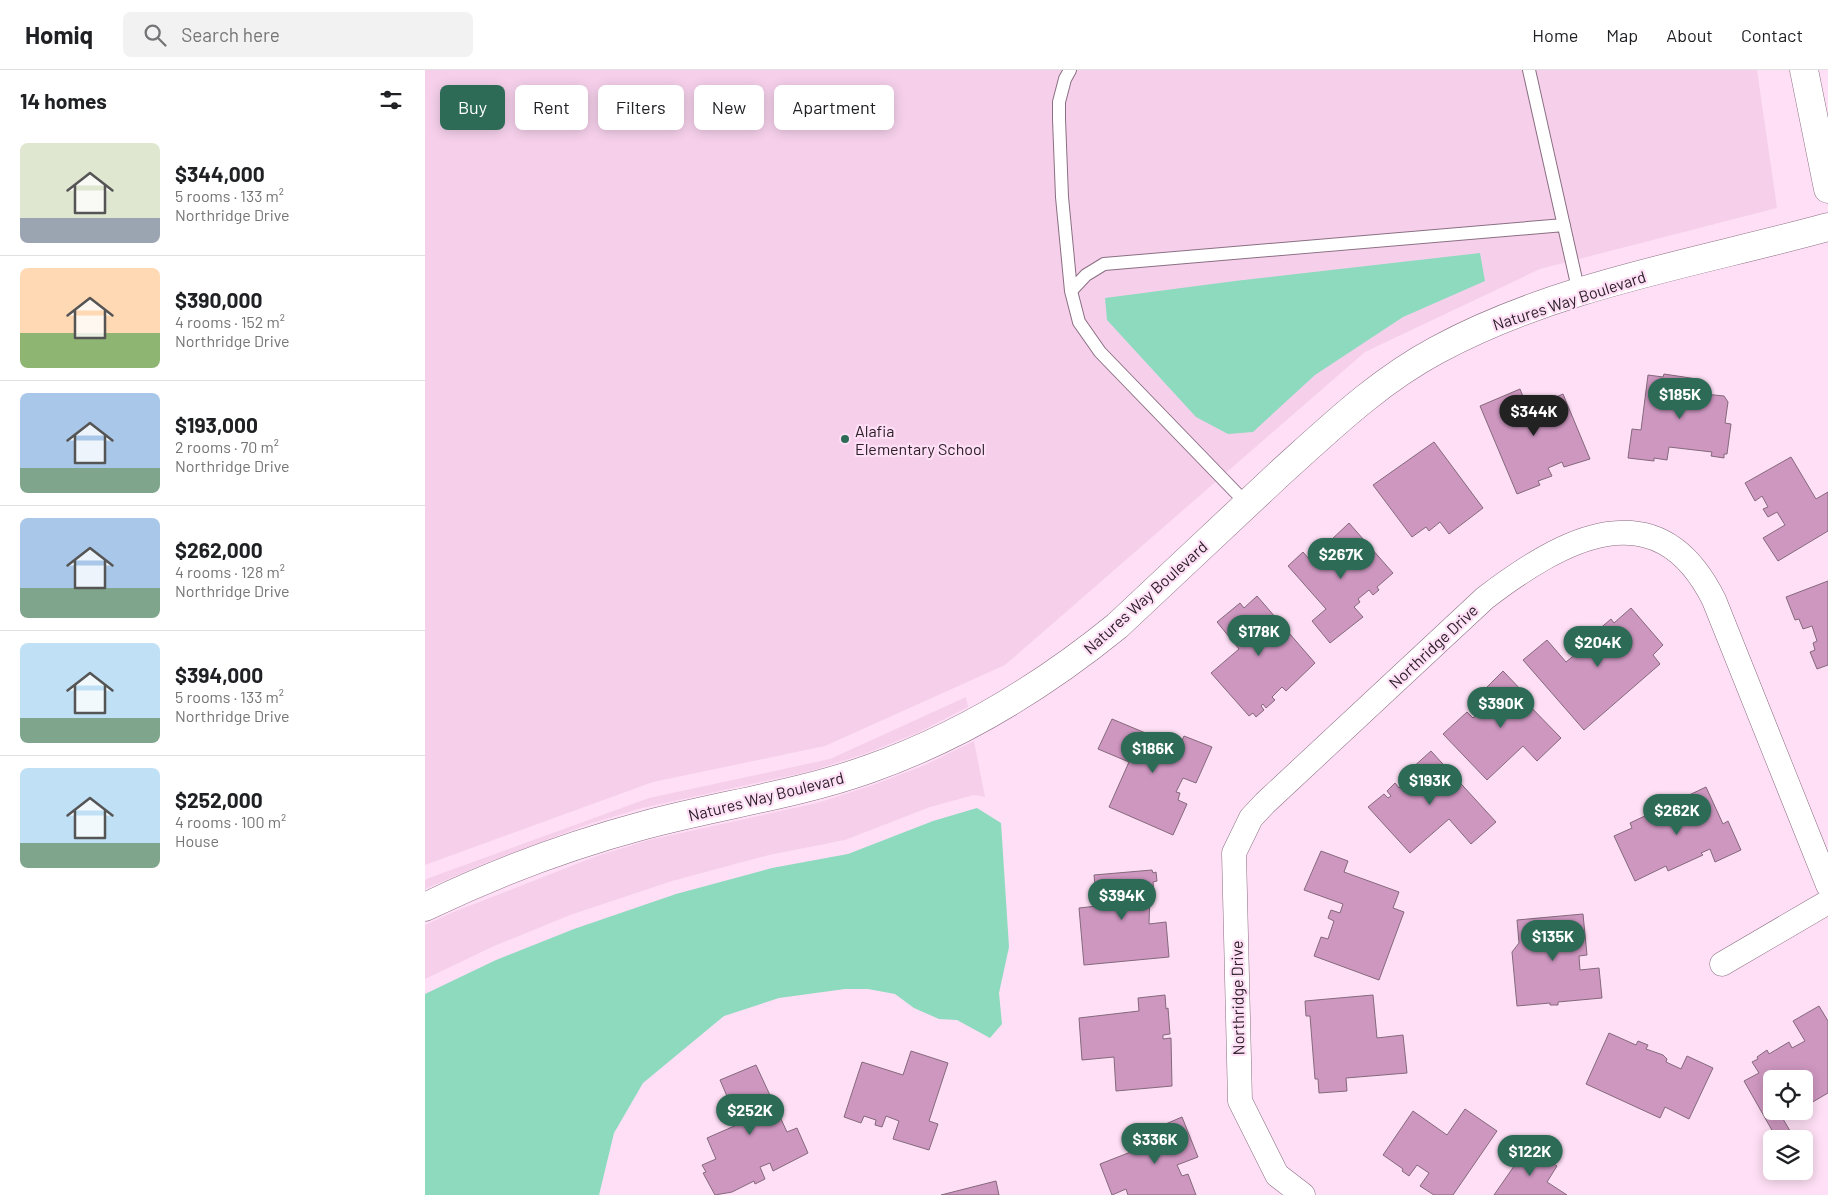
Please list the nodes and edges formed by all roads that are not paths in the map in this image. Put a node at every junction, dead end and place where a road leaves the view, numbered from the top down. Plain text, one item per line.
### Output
1 (1070, 70) edge
2 (1529, 70) edge
3 (1805, 70) edge
4 (1828, 188) edge
5 (1564, 225) junction
6 (1828, 227) edge
7 (1071, 292) junction
8 (1579, 293) junction
9 (1247, 504) junction
10 (1828, 885) edge
11 (1828, 902) edge
12 (425, 907) edge
13 (1722, 964) dead end
14 (1303, 1195) edge

1 - 7 lane
2 - 5 lane
3 - 4 street
5 - 7 lane
5 - 8 lane
6 - 8 street, Natures Way Boulevard
7 - 9 lane
8 - 9 street, Natures Way Boulevard
9 - 12 street, Natures Way Boulevard
10 - 14 street, Northridge Drive
11 - 13 street

